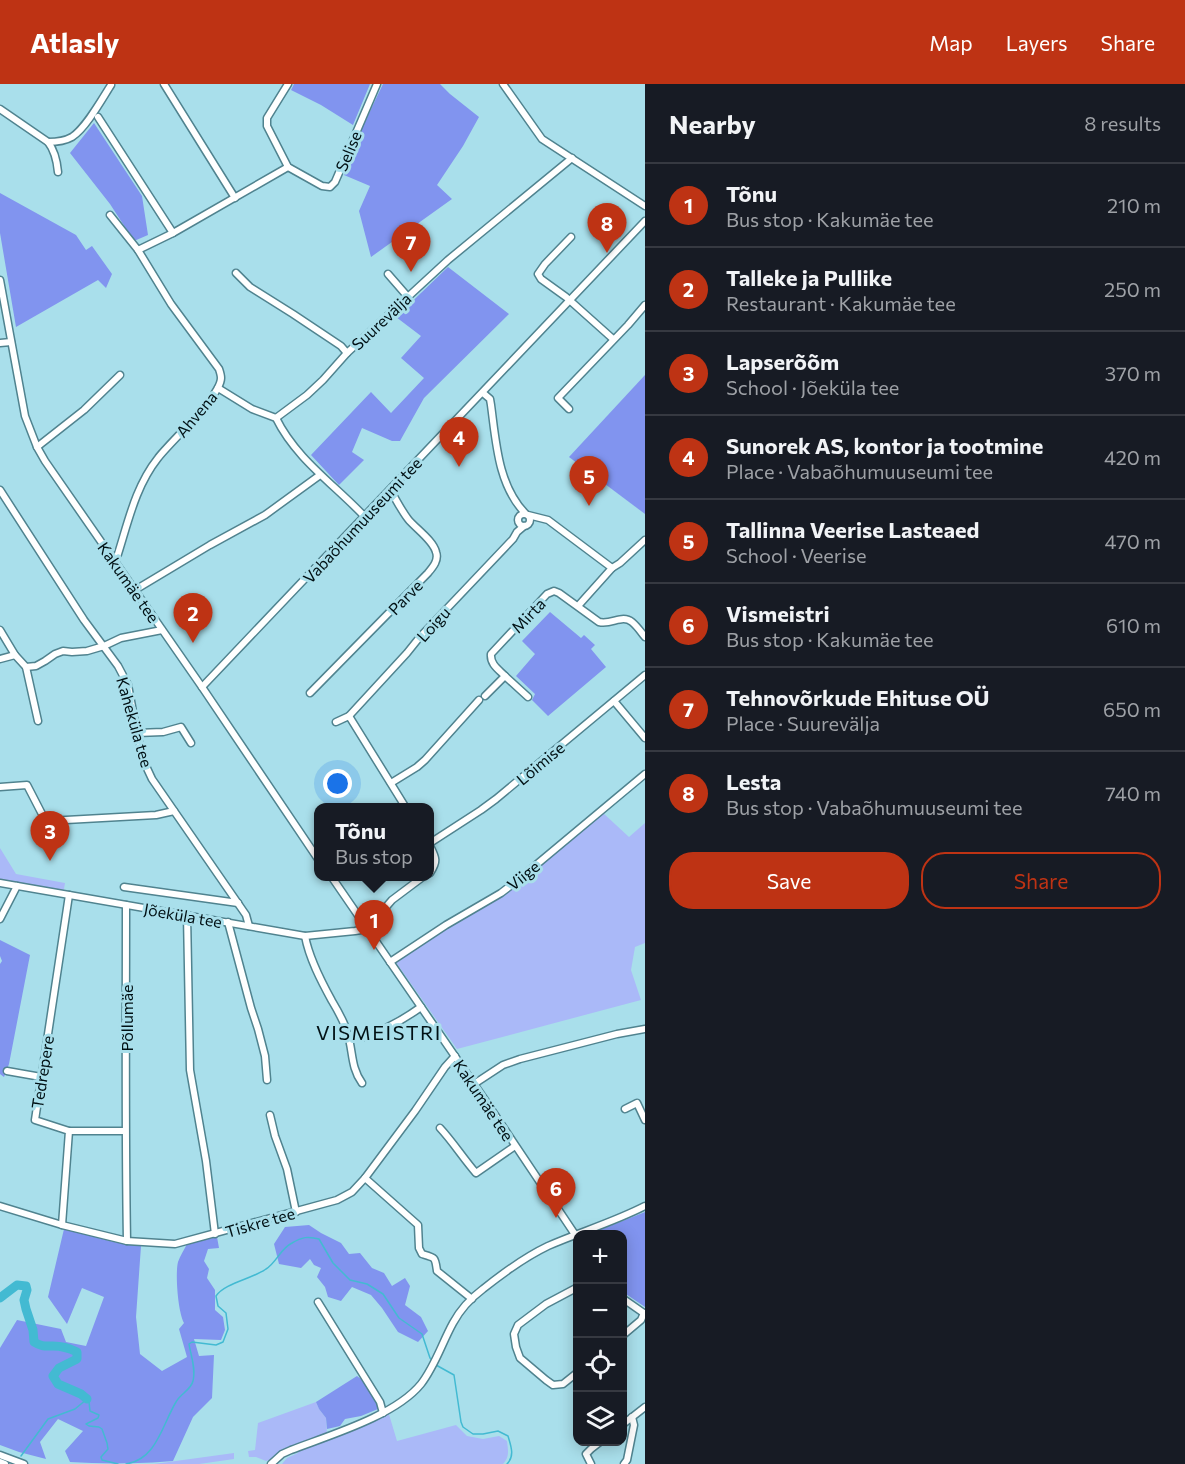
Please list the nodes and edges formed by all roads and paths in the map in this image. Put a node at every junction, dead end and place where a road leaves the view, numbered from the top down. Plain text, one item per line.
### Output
1 (164, 84) edge
2 (288, 84) edge
3 (376, 84) edge
4 (503, 84) edge
5 (111, 86) dead end
6 (0, 109) edge
7 (95, 115) junction
8 (48, 142) junction
9 (572, 158) junction
10 (288, 167) junction
11 (58, 172) dead end
12 (235, 198) junction
13 (645, 206) edge
14 (111, 215) dead end
15 (645, 221) edge
16 (173, 232) junction
17 (571, 237) dead end
18 (138, 250) junction
19 (236, 273) dead end
20 (388, 274) dead end
21 (0, 279) edge
22 (408, 297) junction
23 (570, 300) junction
24 (645, 304) edge
25 (613, 339) junction
26 (11, 342) junction
27 (0, 343) edge
28 (347, 353) junction
29 (120, 375) dead end
30 (218, 388) junction
31 (483, 393) junction
32 (569, 409) dead end
33 (276, 418) junction
34 (37, 447) junction
35 (320, 475) junction
36 (0, 489) edge
37 (390, 490) junction
38 (518, 507) junction
39 (526, 514) junction
40 (365, 517) junction
41 (538, 517) junction
42 (523, 522) junction
43 (645, 540) edge
44 (114, 560) junction
45 (612, 567) junction
46 (135, 590) junction
47 (578, 606) junction
48 (0, 630) edge
49 (162, 630) junction
50 (645, 637) edge
51 (104, 646) junction
52 (15, 655) junction
53 (0, 659) edge
54 (26, 668) junction
55 (645, 675) edge
56 (505, 676) junction
57 (202, 687) junction
58 (310, 693) dead end
59 (528, 697) dead end
60 (614, 701) junction
61 (349, 716) junction
62 (38, 721) dead end
63 (336, 722) dead end
64 (137, 734) junction
65 (645, 738) edge
66 (191, 743) dead end
67 (645, 774) edge
68 (391, 783) junction
69 (0, 787) edge
70 (404, 803) edge
71 (174, 811) junction
72 (434, 841) edge
73 (314, 853) edge
74 (334, 881) edge
75 (417, 881) edge
76 (0, 883) edge
77 (17, 886) junction
78 (124, 887) dead end
79 (69, 895) junction
80 (238, 903) junction
81 (126, 905) junction
82 (187, 915) junction
83 (0, 919) edge
84 (228, 922) junction
85 (249, 926) junction
86 (367, 929) junction
87 (305, 936) junction
88 (390, 962) junction
89 (421, 1006) junction
90 (645, 1029) edge
91 (366, 1036) dead end
92 (455, 1056) junction
93 (7, 1071) dead end
94 (41, 1077) junction
95 (267, 1080) dead end
96 (362, 1083) dead end
97 (474, 1084) junction
98 (625, 1109) dead end
99 (270, 1115) dead end
100 (645, 1120) edge
101 (440, 1128) dead end
102 (69, 1131) junction
103 (125, 1131) junction
104 (515, 1146) junction
105 (365, 1178) junction
106 (0, 1206) edge
107 (645, 1206) edge
108 (296, 1212) junction
109 (62, 1225) junction
110 (592, 1230) edge
111 (573, 1233) edge
112 (215, 1234) junction
113 (573, 1238) edge
114 (127, 1241) junction
115 (573, 1290) edge
116 (472, 1299) junction
117 (318, 1302) dead end
118 (627, 1302) edge
119 (644, 1314) edge
120 (627, 1332) edge
121 (573, 1376) edge
122 (645, 1407) edge
123 (382, 1413) junction
124 (632, 1417) junction
125 (627, 1421) edge
126 (595, 1446) edge
127 (0, 1455) edge
128 (0, 1462) edge
129 (5, 1464) edge
130 (24, 1464) edge
131 (271, 1464) edge
132 (591, 1464) edge
133 (624, 1464) edge

1 - 12 street
2 - 10 street
3 - 10 street, Selise
4 - 9 street
5 - 7 street
6 - 8 street
7 - 8 street
7 - 16 street
8 - 11 street
9 - 13 street
9 - 22 street, Suurevälja
10 - 12 street
12 - 16 street
14 - 18 street, Ahvena
15 - 23 street, Vabaõhumuuseumi tee
16 - 18 street
17 - 23 street
18 - 30 street, Ahvena
19 - 28 street
20 - 22 street
21 - 26 street, Kakumäe tee
22 - 28 street, Suurevälja
23 - 25 street
23 - 31 street, Vabaõhumuuseumi tee
24 - 25 street
25 - 32 street
26 - 27 street
26 - 34 street, Kakumäe tee
28 - 33 street, Suurevälja
29 - 34 street
30 - 33 street
30 - 44 street, Ahvena
31 - 37 street, Vabaõhumuuseumi tee
31 - 38 street, Loigu
33 - 35 street
34 - 44 street, Kakumäe tee
35 - 40 street
35 - 46 street
36 - 51 street, Kaheküla tee
37 - 40 street, Vabaõhumuuseumi tee
37 - 58 street, Parve
38 - 39 street, Loigu
38 - 42 street, Loigu
39 - 41 street
39 - 42 street
39 - 42 street
40 - 57 street, Vabaõhumuuseumi tee
41 - 42 street
41 - 45 street
42 - 61 street, Loigu
43 - 45 street
44 - 46 street, Kakumäe tee
45 - 47 street
46 - 49 street, Kakumäe tee
47 - 50 street, Mirta
47 - 56 street, Mirta
48 - 52 street
49 - 51 street
49 - 57 street, Kakumäe tee
51 - 54 street
51 - 64 street, Kaheküla tee
52 - 53 street
52 - 54 street
54 - 62 street
55 - 60 street, Lõimise
56 - 59 street
56 - 68 street
57 - 73 street, Kakumäe tee
60 - 65 street
60 - 72 street, Lõimise
61 - 63 street
61 - 68 street
64 - 66 street
64 - 71 street, Kaheküla tee
67 - 88 street, Viige
68 - 70 street
69 - 71 street
71 - 80 street, Kaheküla tee
74 - 86 street, Kakumäe tee
75 - 86 street
76 - 77 street, Jõeküla tee
77 - 79 street, Jõeküla tee
77 - 83 street
78 - 80 street
79 - 81 street, Jõeküla tee
79 - 94 street, Tedrepere
80 - 85 street, Kaheküla tee
81 - 82 street, Jõeküla tee
81 - 103 street, Põllumäe
82 - 84 street, Jõeküla tee
82 - 112 street
84 - 85 street, Jõeküla tee
84 - 95 street
85 - 87 street, Jõeküla tee
86 - 87 street, Jõeküla tee
86 - 88 street, Kakumäe tee
87 - 96 street
88 - 89 street, Kakumäe tee
89 - 91 street
89 - 92 street, Kakumäe tee
90 - 97 street
92 - 97 street, Kakumäe tee
92 - 105 street, Tiskre tee
93 - 94 street
94 - 102 street, Tedrepere
97 - 104 street, Kakumäe tee
98 - 100 street
99 - 108 street
101 - 104 street
102 - 103 street
102 - 109 street
103 - 114 street, Põllumäe
104 - 111 street, Kakumäe tee
105 - 108 street, Tiskre tee
105 - 116 street
106 - 109 street, Tiskre tee
107 - 110 street
108 - 112 street, Tiskre tee
109 - 114 street, Tiskre tee
112 - 114 street, Tiskre tee
113 - 116 street
115 - 121 street
116 - 123 street
117 - 123 street
118 - 119 street
119 - 120 street
122 - 124 street
123 - 131 street
124 - 125 street
124 - 133 street
126 - 132 street
127 - 130 street
128 - 129 street

